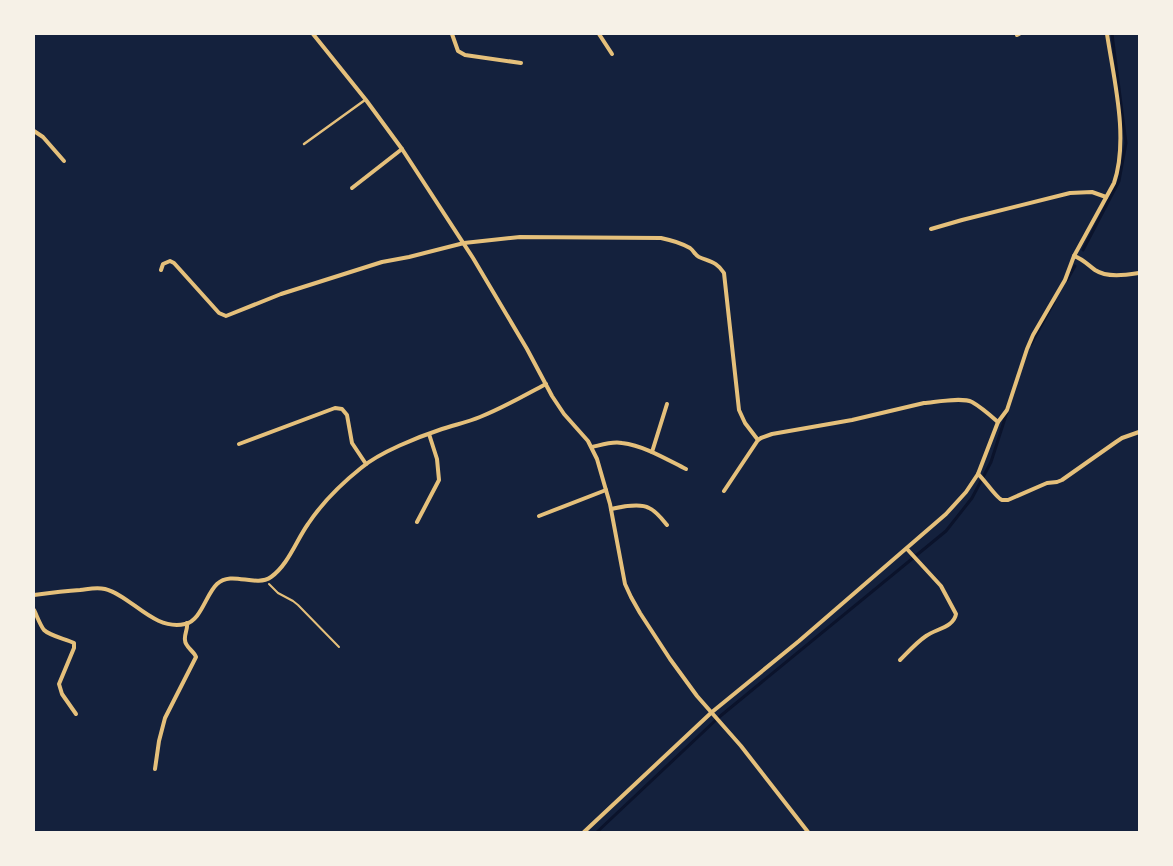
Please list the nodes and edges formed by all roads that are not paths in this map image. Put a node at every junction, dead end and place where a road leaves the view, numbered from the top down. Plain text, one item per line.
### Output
1 (313, 34) edge
2 (452, 34) edge
3 (599, 34) edge
4 (1107, 34) edge
5 (612, 54) dead end
6 (521, 63) dead end
7 (366, 100) junction
8 (34, 131) edge
9 (304, 144) dead end
10 (402, 149) junction
11 (64, 161) dead end
12 (352, 188) dead end
13 (1106, 197) junction
14 (931, 229) dead end
15 (464, 243) junction
16 (1074, 256) junction
17 (160, 270) dead end
18 (1139, 274) edge
19 (546, 384) junction
20 (667, 404) dead end
21 (998, 422) junction
22 (1139, 432) edge
23 (429, 434) junction
24 (758, 440) junction
25 (239, 444) dead end
26 (592, 447) junction
27 (652, 452) junction
28 (366, 464) junction
29 (686, 469) dead end
30 (980, 476) junction
31 (606, 490) junction
32 (724, 491) dead end
33 (611, 508) junction
34 (538, 516) dead end
35 (417, 522) dead end
36 (667, 525) dead end
37 (908, 550) junction
38 (34, 595) edge
39 (34, 610) edge
40 (188, 623) junction
41 (900, 660) dead end
42 (712, 712) junction
43 (76, 714) dead end
44 (155, 769) dead end
45 (584, 832) edge
46 (808, 832) edge

1 - 7 street
2 - 6 street
3 - 5 street
4 - 13 street
7 - 9 lane
7 - 10 street
8 - 11 street
10 - 12 street
10 - 15 street
13 - 14 street
13 - 16 street
15 - 17 street
15 - 19 street
15 - 24 street
16 - 18 street
16 - 21 street
19 - 23 street
19 - 26 street
20 - 27 street
21 - 24 street
21 - 30 street
22 - 30 street
23 - 28 street
23 - 35 street
24 - 32 street
25 - 28 street
26 - 27 street
26 - 31 street
27 - 29 street
28 - 40 street
30 - 37 street
31 - 33 street
31 - 34 street
33 - 36 street
33 - 42 street
37 - 41 street
37 - 42 street
38 - 40 street
39 - 43 street
40 - 44 street
42 - 45 street
42 - 46 street

